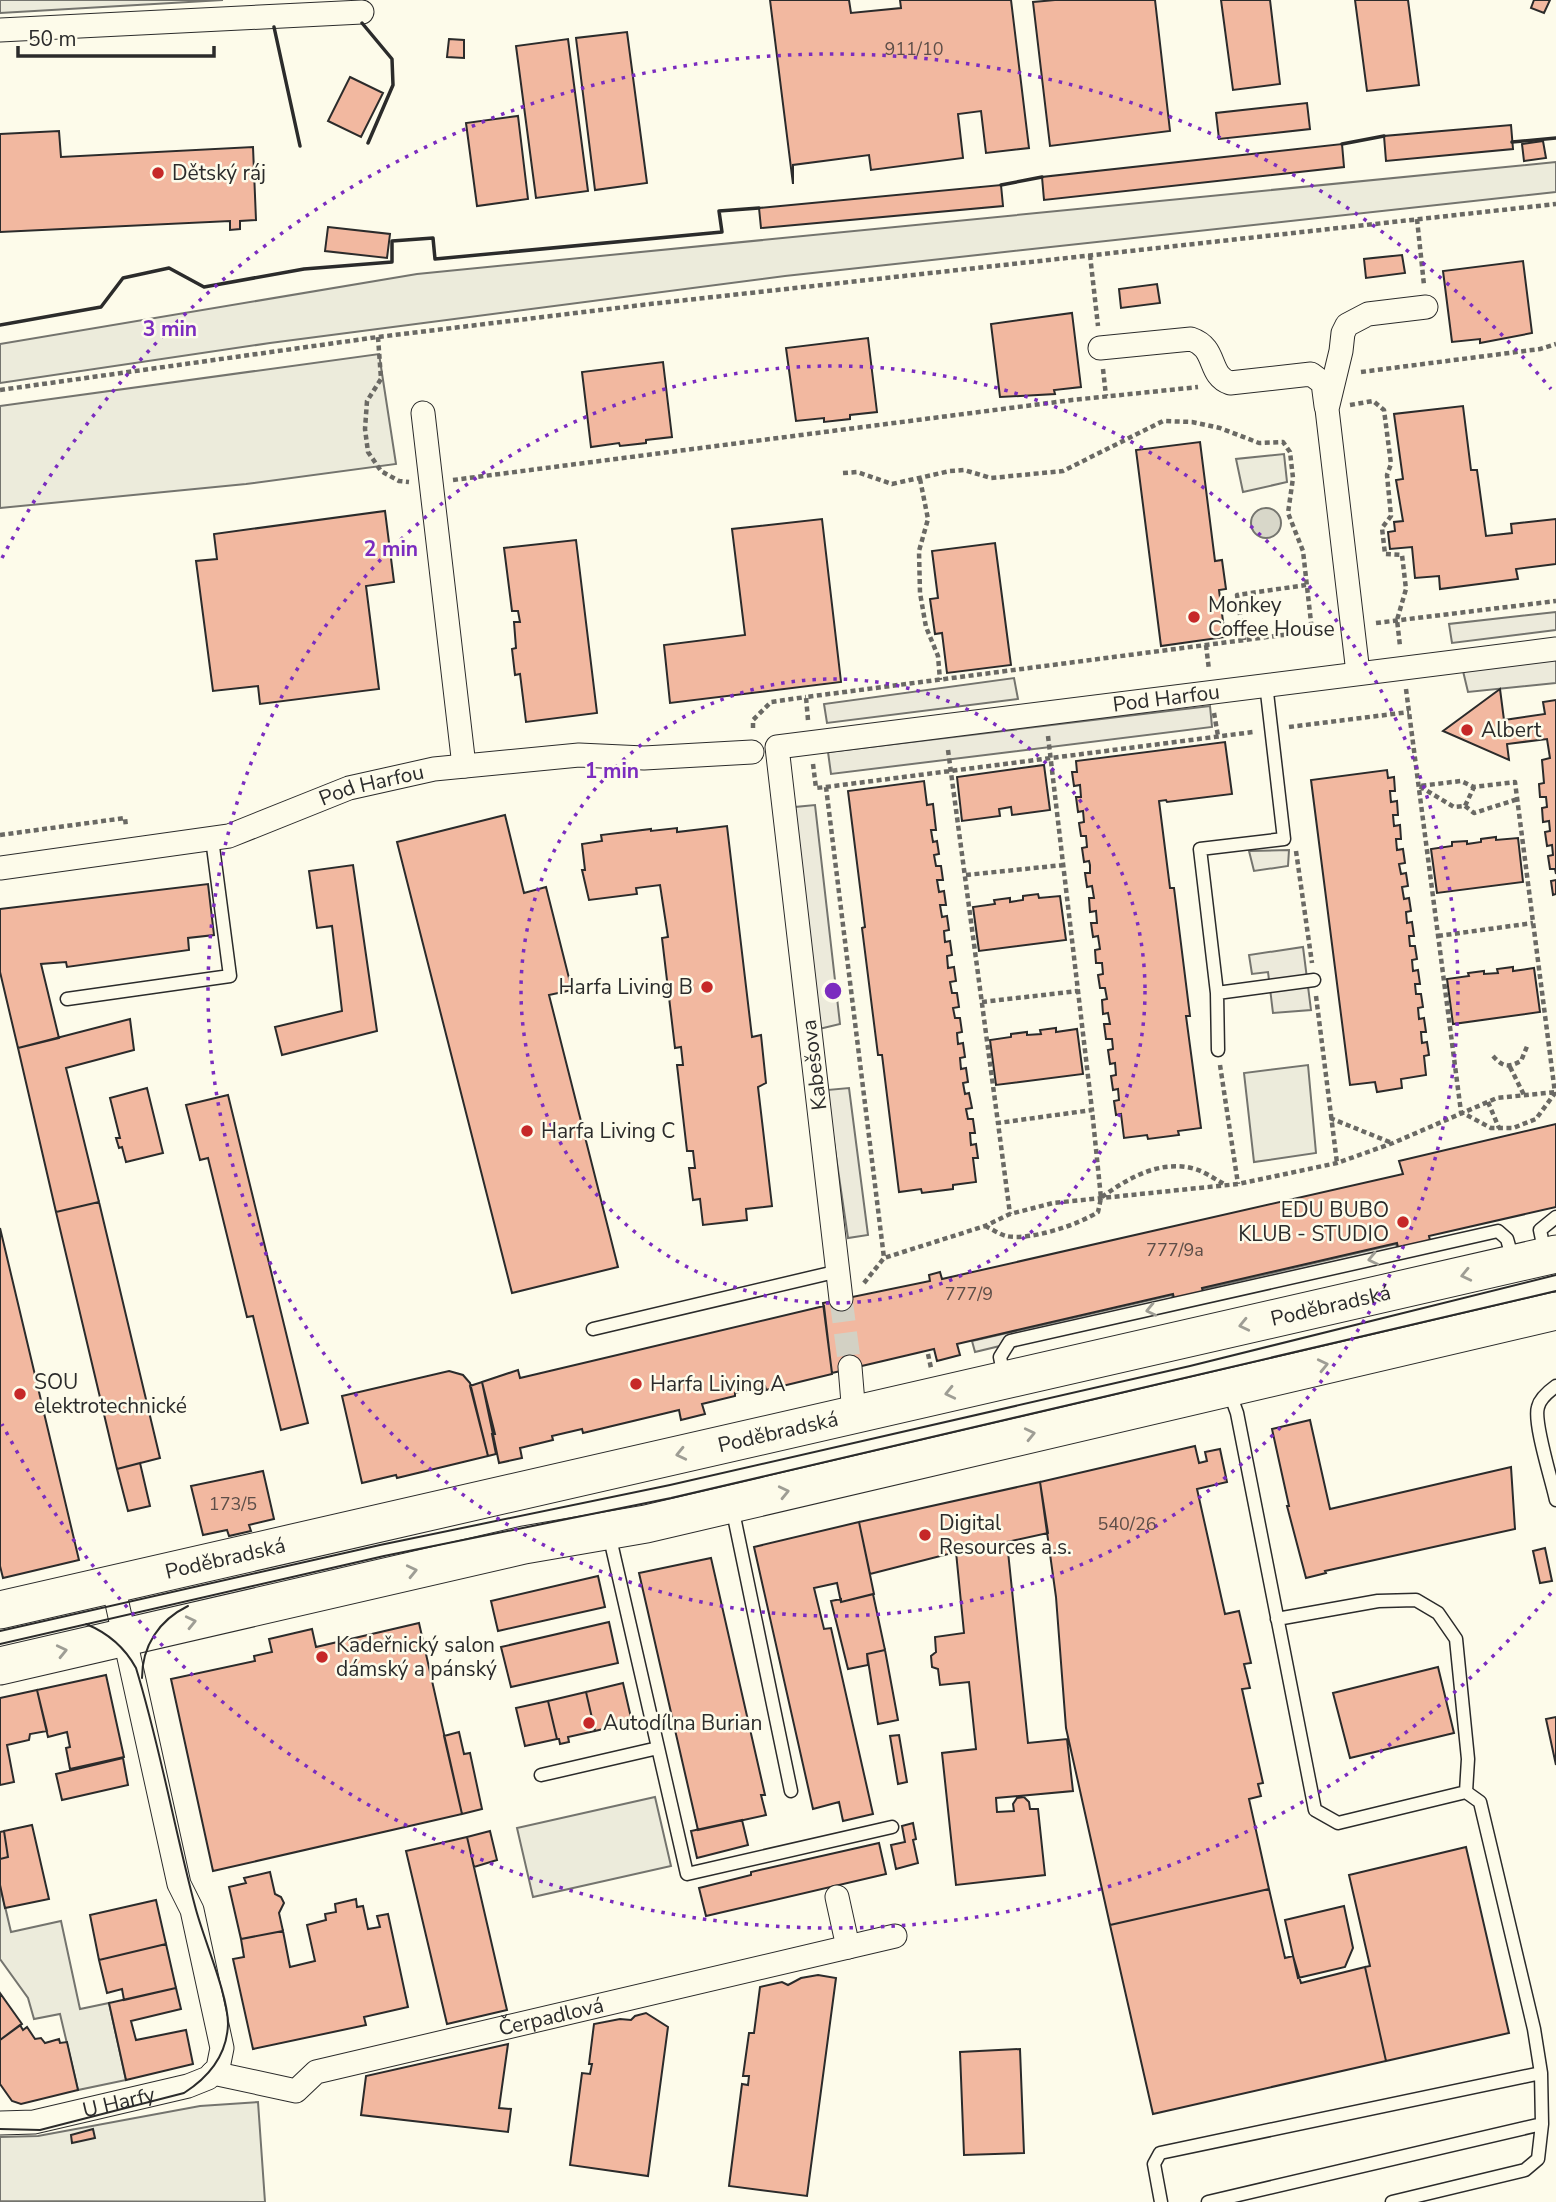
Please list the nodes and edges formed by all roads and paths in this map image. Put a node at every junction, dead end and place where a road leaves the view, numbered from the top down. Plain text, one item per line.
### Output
1 (362, 12) dead end
2 (0, 30) edge
3 (1556, 204) edge
4 (1417, 219) junction
5 (1422, 269) dead end
6 (1426, 307) dead end
7 (378, 337) junction
8 (1556, 344) edge
9 (1100, 348) dead end
10 (1335, 375) junction
11 (1230, 383) junction
12 (0, 390) edge
13 (1327, 409) junction
14 (423, 413) dead end
15 (843, 474) dead end
16 (920, 480) junction
17 (431, 483) junction
18 (1306, 585) junction
19 (1556, 601) edge
20 (1397, 620) junction
21 (1353, 625) junction
22 (1312, 631) junction
23 (1244, 640) junction
24 (1556, 649) edge
25 (1403, 667) junction
26 (1358, 673) junction
27 (940, 680) junction
28 (1266, 684) junction
29 (806, 697) junction
30 (1045, 712) junction
31 (1409, 712) junction
32 (944, 725) junction
33 (1271, 730) junction
34 (810, 742) junction
35 (777, 747) joint
36 (752, 752) joint
37 (1050, 756) junction
38 (464, 766) junction
39 (951, 770) junction
40 (1419, 786) junction
41 (826, 787) junction
42 (1474, 787) junction
43 (1518, 799) junction
44 (1465, 806) junction
45 (212, 839) junction
46 (1063, 865) junction
47 (0, 868) edge
48 (966, 875) junction
49 (1533, 923) junction
50 (1438, 936) junction
51 (1314, 980) dead end
52 (1078, 990) junction
53 (1217, 993) junction
54 (67, 999) dead end
55 (982, 1002) junction
56 (1528, 1044) dead end
57 (1218, 1050) joint
58 (1493, 1056) dead end
59 (1510, 1067) junction
60 (1555, 1093) edge
61 (1524, 1095) junction
62 (1488, 1102) junction
63 (1092, 1110) junction
64 (1461, 1112) junction
65 (1330, 1118) dead end
66 (998, 1123) junction
67 (1499, 1128) junction
68 (1393, 1143) junction
69 (1238, 1184) junction
70 (1226, 1185) junction
71 (1101, 1198) junction
72 (1010, 1214) junction
73 (1556, 1217) edge
74 (985, 1226) junction
75 (884, 1258) junction
76 (1539, 1258) edge
77 (840, 1287) junction
78 (1556, 1311) edge
79 (593, 1329) dead end
80 (850, 1367) tunnel mouth
81 (1556, 1386) edge
82 (1228, 1388) junction
83 (854, 1415) junction
84 (1556, 1500) edge
85 (731, 1504) junction
86 (608, 1531) junction
87 (113, 1585) junction
88 (0, 1610) edge
89 (1277, 1619) junction
90 (124, 1637) junction
91 (0, 1666) edge
92 (658, 1748) junction
93 (541, 1774) dead end
94 (791, 1791) dead end
95 (1466, 1792) junction
96 (892, 1828) dead end
97 (836, 1897) dead end
98 (895, 1936) dead end
99 (848, 1947) junction
100 (218, 2064) junction
101 (1541, 2073) junction
102 (0, 2123) edge
103 (1542, 2124) junction
104 (1161, 2202) edge
105 (1208, 2202) edge
106 (1392, 2202) edge

1 - 2 street
3 - 4 path
4 - 5 path
4 - 7 path
6 - 10 street
7 - 12 path
7 - 17 path
8 - 10 path
9 - 11 street
10 - 13 street
11 - 13 street
11 - 17 path
13 - 20 path
13 - 21 street
14 - 17 street
15 - 16 path
16 - 18 path
16 - 27 path
17 - 38 street
18 - 22 path
18 - 23 path
19 - 20 path
20 - 21 path
20 - 25 path
21 - 22 path
21 - 26 street
22 - 23 path
23 - 27 path
24 - 25 street, Pod Harfou
25 - 26 street, Pod Harfou
25 - 31 path
26 - 28 street, Pod Harfou
27 - 29 path
28 - 30 street, Pod Harfou
28 - 33 lane
29 - 34 path
29 - 36 path
30 - 32 street, Pod Harfou
30 - 37 path
31 - 33 path
31 - 40 path
32 - 34 street, Pod Harfou
32 - 39 path
33 - 37 path
33 - 53 lane
34 - 35 street, Pod Harfou
34 - 41 path
35 - 77 street, Kabešova
36 - 38 street, Pod Harfou
37 - 39 path
37 - 46 path
38 - 45 street, Pod Harfou
39 - 41 path
39 - 48 path
40 - 42 path
40 - 44 path
40 - 50 path
41 - 75 path
42 - 43 path
42 - 44 path
43 - 44 path
43 - 49 path
45 - 47 street, Pod Harfou
45 - 54 lane
46 - 48 path
46 - 52 path
48 - 55 path
49 - 50 path
49 - 60 path
50 - 64 path
51 - 53 lane
52 - 55 path
52 - 63 path
53 - 57 lane
55 - 66 path
56 - 59 path
57 - 69 path
58 - 59 path
59 - 61 path
60 - 61 path
60 - 67 path
61 - 62 path
62 - 64 path
62 - 67 path
63 - 66 path
63 - 71 path
64 - 67 path
64 - 68 path
65 - 68 path
66 - 72 path
68 - 69 path
69 - 70 path
70 - 71 path
70 - 71 path
71 - 72 path
71 - 74 path
72 - 74 path
73 - 76 lane
74 - 75 path
75 - 77 path
76 -> 83 main road, Poděbradská
77 - 79 lane
82 -> 78 main road
80 - 83 street
81 - 84 lane
85 -> 82 main road
82 - 89 lane
83 -> 87 main road, Poděbradská
85 - 86 main road
85 - 94 lane
90 -> 86 main road
86 - 92 lane
87 - 88 main road, Poděbradská
87 - 90 street
89 - 95 lane
89 - 95 lane
91 -> 90 main road
90 - 100 street
92 - 93 lane
92 - 96 lane
95 - 101 lane
97 - 99 street
98 - 99 street, Čerpadlová
99 - 100 street, Čerpadlová
100 - 102 street, U Harfy
101 - 103 lane
101 - 104 lane
103 - 105 lane
103 - 106 lane

